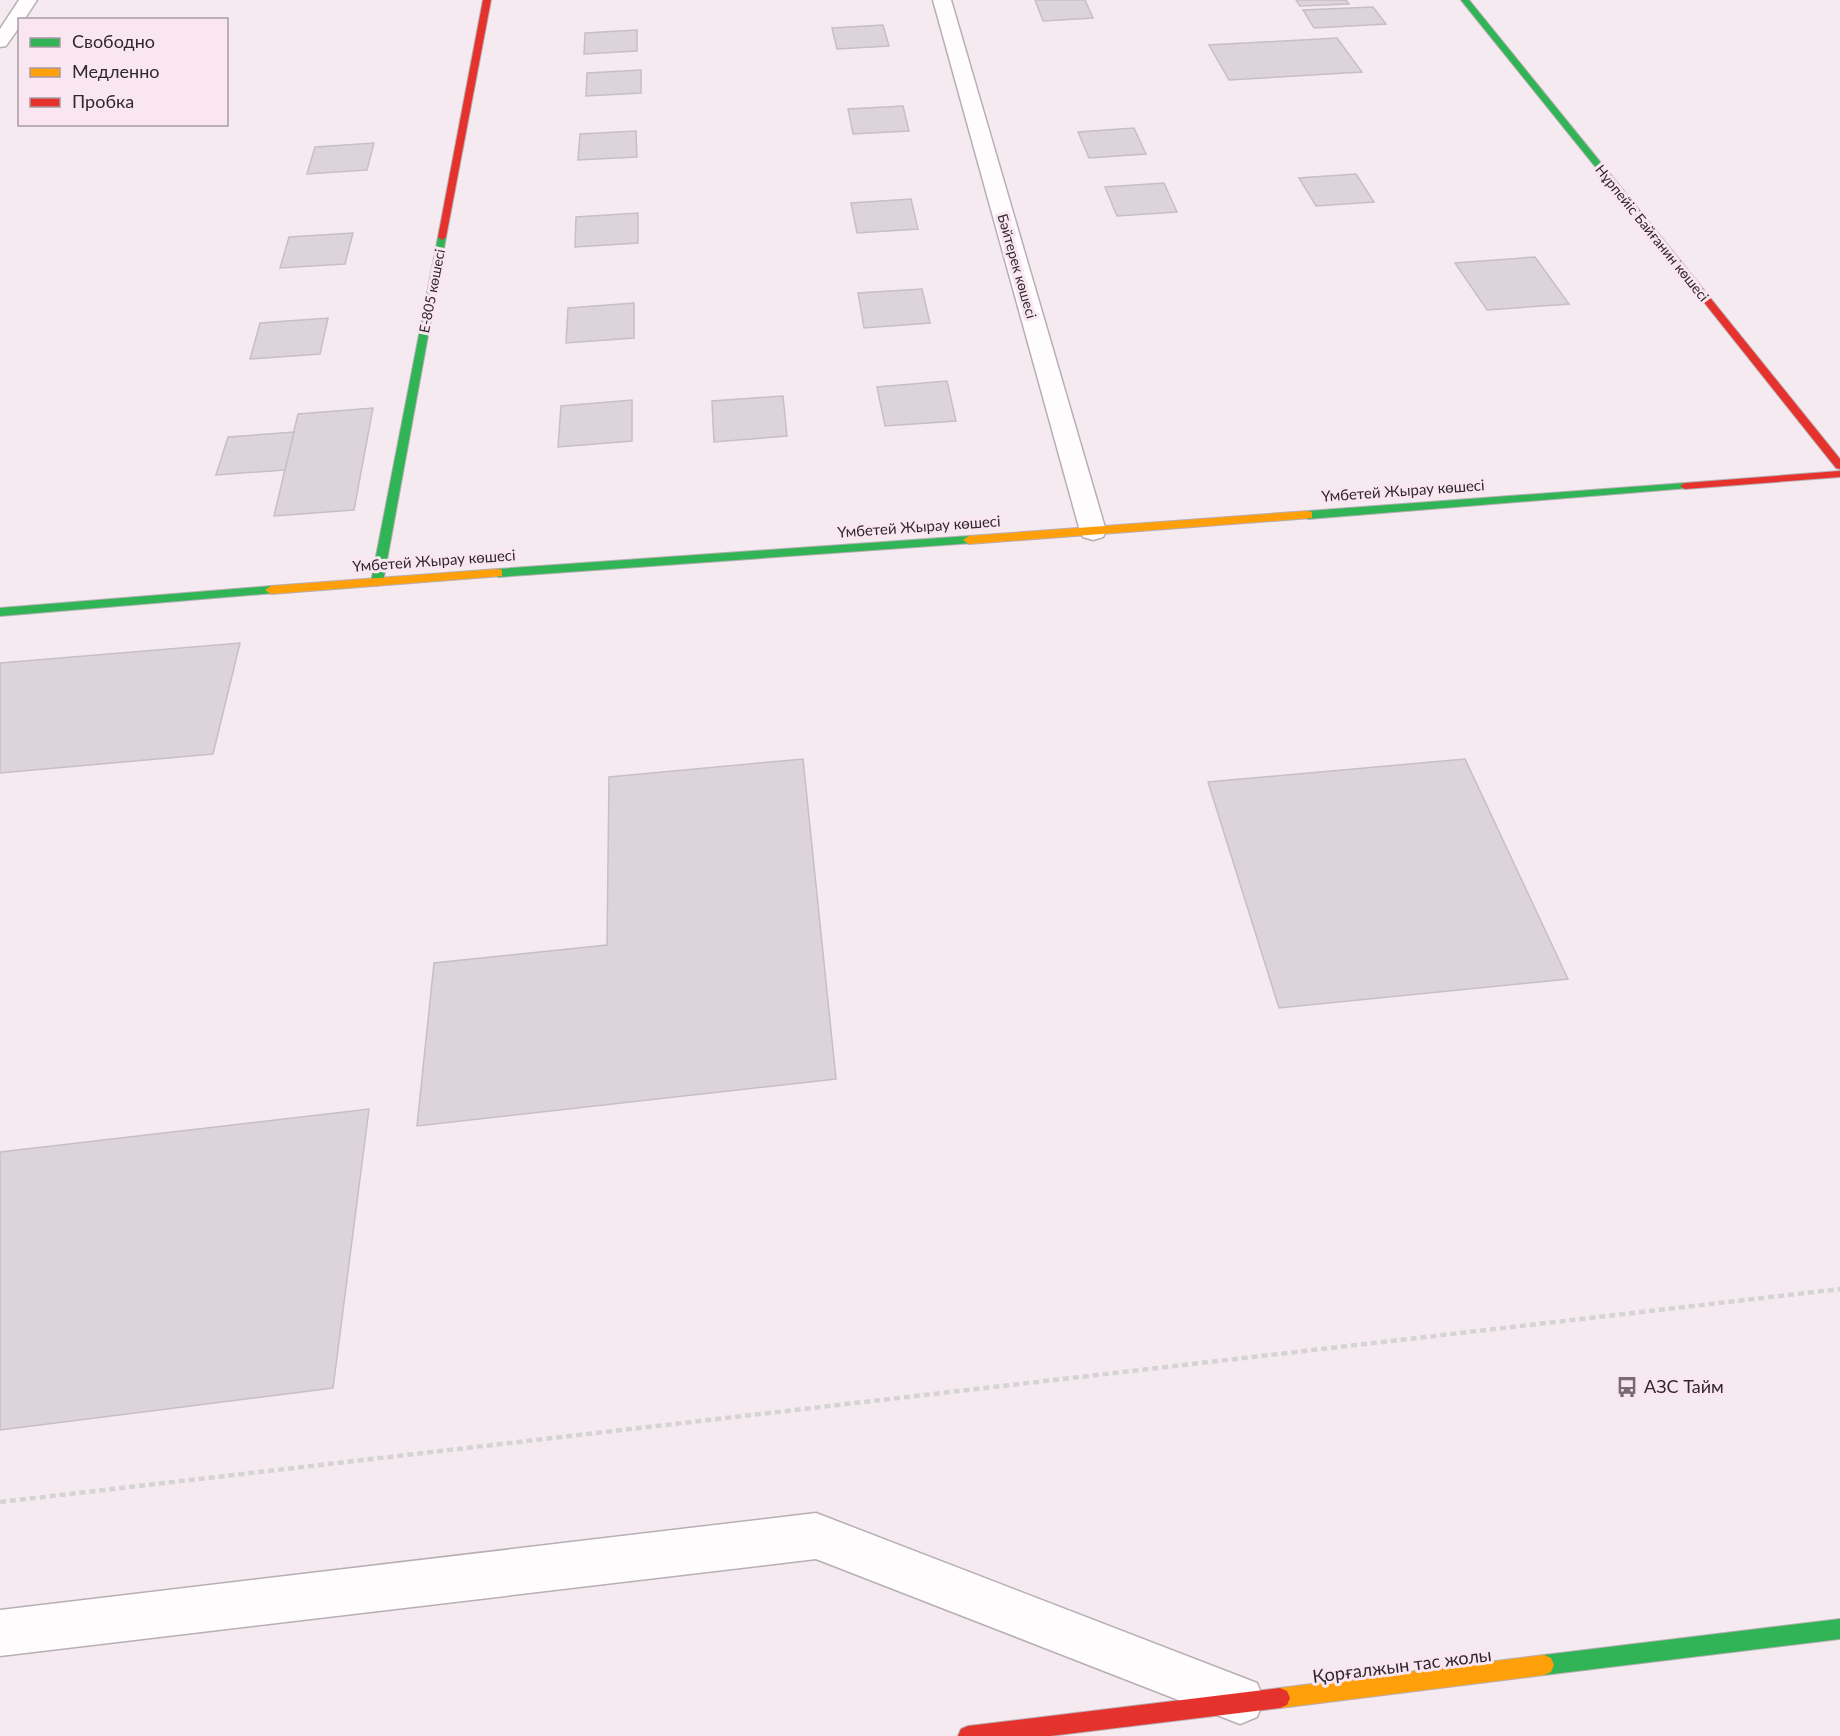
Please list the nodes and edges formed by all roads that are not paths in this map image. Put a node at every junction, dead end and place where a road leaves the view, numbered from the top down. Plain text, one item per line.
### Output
1 (28, 0) edge
2 (487, 0) edge
3 (942, 0) edge
4 (1465, 0) edge
5 (0, 42) edge
6 (1840, 466) edge
7 (1840, 474) edge
8 (1093, 531) junction
9 (377, 582) junction
10 (0, 612) edge
11 (1840, 1629) edge
12 (0, 1633) edge
13 (1247, 1703) junction
14 (968, 1736) edge

1 - 5 street
2 - 9 street, Е-805 көшесі
3 - 8 street, Бәйтерек көшесі
4 - 6 street, Нұрпейіс Байғанин көшесі
7 - 8 street, Үмбетей Жырау көшесі
8 - 9 street, Үмбетей Жырау көшесі
9 - 10 street, Үмбетей Жырау көшесі
11 - 13 street, Қорғалжын тас жолы
12 - 13 street
13 - 14 street, Қорғалжын тас жолы

